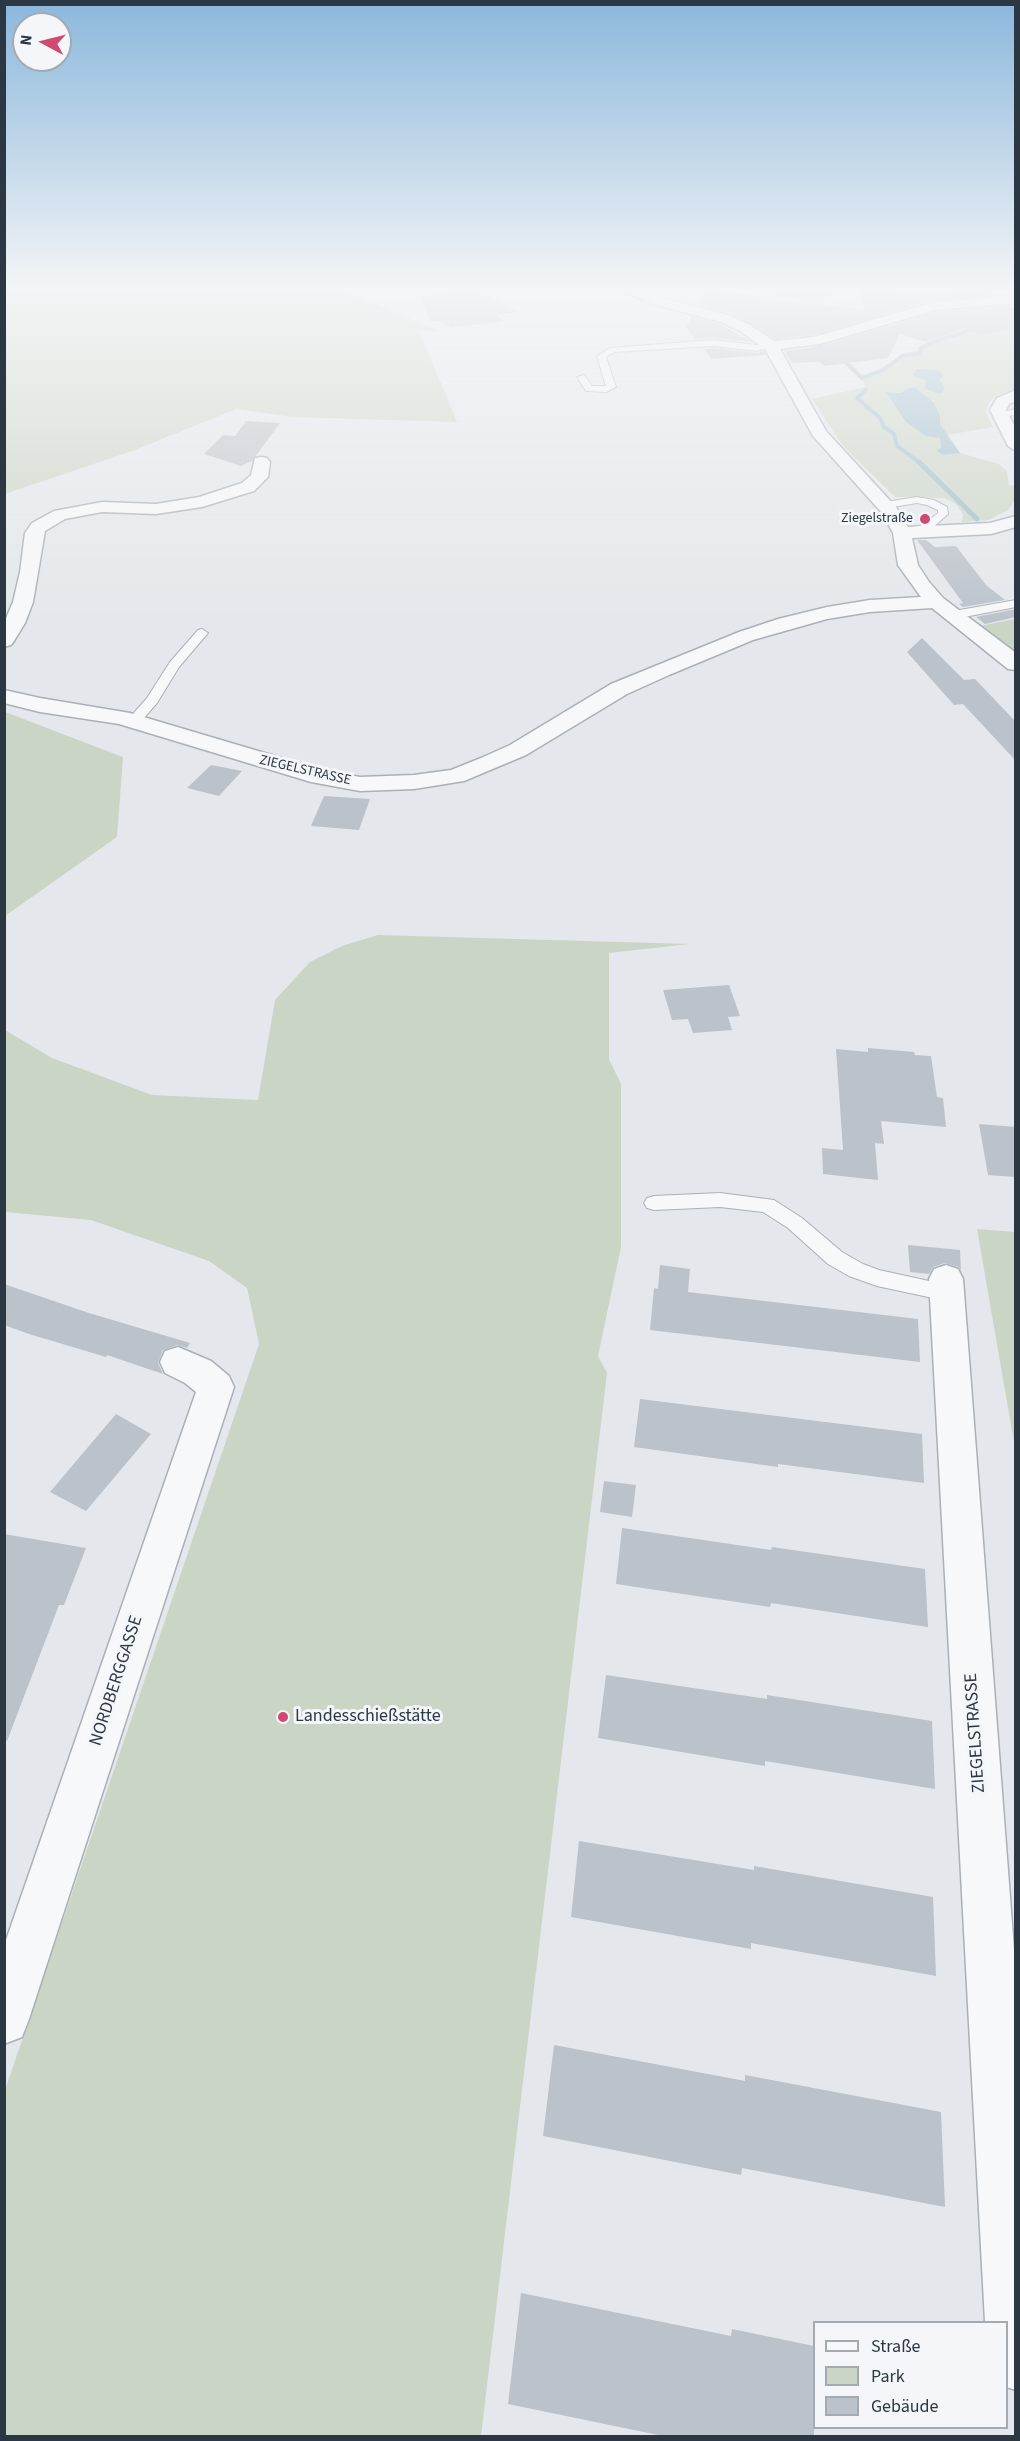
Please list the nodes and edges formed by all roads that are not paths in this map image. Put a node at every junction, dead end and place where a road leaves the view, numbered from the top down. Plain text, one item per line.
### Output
1 (801, 400) edge
2 (1005, 400) edge
3 (1009, 421) edge
4 (1016, 446) edge
5 (261, 462) dead end
6 (886, 505) junction
7 (1016, 521) edge
8 (902, 533) junction
9 (1016, 603) edge
10 (945, 609) junction
11 (202, 633) dead end
12 (4, 640) edge
13 (1016, 664) edge
14 (4, 696) edge
15 (133, 722) junction
16 (654, 1203) dead end
17 (947, 1286) joint
18 (178, 1362) dead end
19 (4, 2019) edge
20 (1010, 2188) edge
21 (1016, 2362) edge

1 - 6 street
2 - 3 street
3 - 4 street
5 - 12 street
6 - 8 street
6 - 8 lane
7 - 8 street
8 - 10 street
9 - 10 lane
10 - 13 street
10 - 15 street, ZIEGELSTRASSE
11 - 15 lane
14 - 15 street, ZIEGELSTRASSE
16 - 17 lane
17 - 20 street, ZIEGELSTRASSE
18 - 19 street, NORDBERGGASSE
20 - 21 street, ZIEGELSTRASSE

